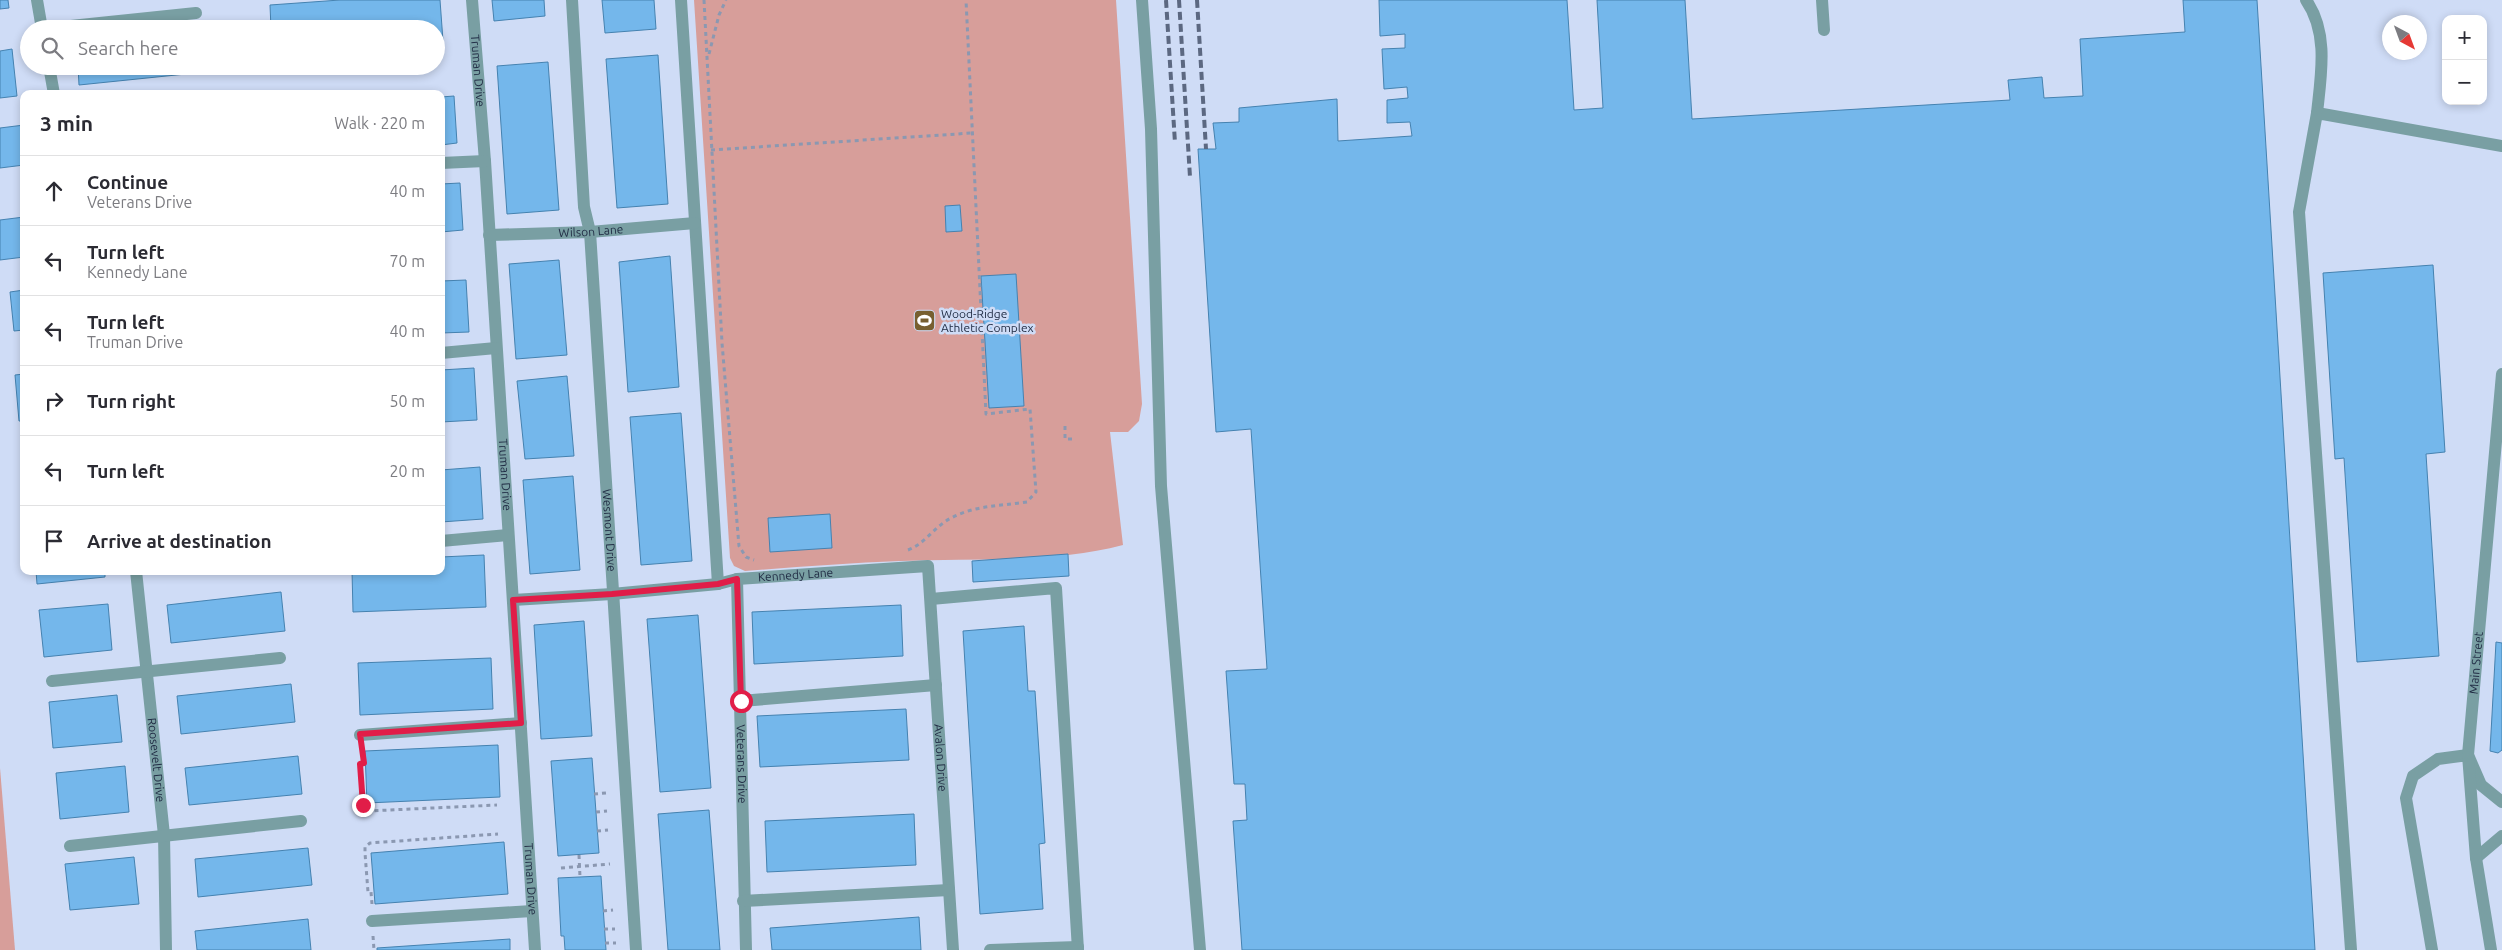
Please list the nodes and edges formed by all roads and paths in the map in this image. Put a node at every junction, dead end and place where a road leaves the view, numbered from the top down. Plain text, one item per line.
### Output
1 (37, 0) edge
2 (472, 0) edge
3 (572, 0) edge
4 (682, 0) edge
5 (704, 0) edge
6 (726, 0) edge
7 (966, 0) edge
8 (1142, 0) edge
9 (1822, 0) edge
10 (2306, 0) edge
11 (196, 13) dead end
12 (40, 20) edge
13 (129, 20) edge
14 (1824, 30) dead end
15 (708, 60) junction
16 (51, 75) edge
17 (53, 90) edge
18 (2317, 113) junction
19 (972, 133) junction
20 (2502, 146) edge
21 (711, 150) junction
22 (485, 161) junction
23 (445, 163) edge
24 (695, 223) junction
25 (590, 232) junction
26 (489, 235) junction
27 (496, 348) junction
28 (445, 353) edge
29 (2502, 374) edge
30 (1065, 426) dead end
31 (1074, 439) dead end
32 (508, 535) junction
33 (445, 541) edge
34 (905, 551) dead end
35 (761, 561) dead end
36 (928, 566) joint
37 (136, 575) edge
38 (737, 579) junction
39 (718, 584) junction
40 (612, 594) junction
41 (931, 599) junction
42 (513, 600) junction
43 (280, 658) dead end
44 (146, 672) junction
45 (52, 682) dead end
46 (936, 685) junction
47 (741, 701) junction
48 (521, 723) junction
49 (360, 734) joint
50 (2468, 755) junction
51 (606, 793) dead end
52 (594, 794) dead end
53 (2502, 802) edge
54 (497, 805) dead end
55 (607, 811) dead end
56 (596, 812) dead end
57 (301, 821) dead end
58 (608, 830) dead end
59 (597, 831) dead end
60 (498, 834) dead end
61 (164, 835) junction
62 (2502, 836) edge
63 (70, 846) dead end
64 (579, 855) dead end
65 (2476, 858) junction
66 (610, 864) dead end
67 (580, 866) junction
68 (561, 868) dead end
69 (580, 877) dead end
70 (949, 890) junction
71 (743, 901) junction
72 (613, 910) dead end
73 (532, 911) junction
74 (603, 911) dead end
75 (374, 921) joint
76 (615, 929) dead end
77 (604, 930) dead end
78 (605, 943) dead end
79 (616, 943) dead end
80 (1078, 948) edge
81 (166, 950) edge
82 (535, 950) edge
83 (636, 950) edge
84 (746, 950) edge
85 (953, 950) edge
86 (990, 950) edge
87 (1200, 950) edge
88 (2351, 950) edge
89 (2432, 950) edge
90 (2491, 950) edge

1 - 12 street
2 - 22 street, Truman Drive
3 - 25 street, Wesmont Drive
4 - 24 street
5 - 15 path
6 - 15 path
7 - 19 path
8 - 87 street
9 - 14 street
10 - 18 street
11 - 13 street
15 - 21 path
16 - 17 street
18 - 20 street
18 - 88 street
19 - 21 path
19 - 34 path
21 - 35 path
22 - 23 street
22 - 26 street, Truman Drive
24 - 25 street, Wilson Lane
24 - 39 street
25 - 26 street, Wilson Lane
25 - 40 street, Wesmont Drive
26 - 27 street, Truman Drive
27 - 28 street
27 - 32 street, Truman Drive
29 - 50 street, Main Street
30 - 31 path
32 - 33 street
32 - 42 street, Truman Drive
36 - 38 street, Kennedy Lane
36 - 41 street, Avalon Drive
37 - 44 street, Roosevelt Drive
38 - 39 street, Kennedy Lane
38 - 47 street, Veterans Drive
39 - 40 street, Kennedy Lane
40 - 42 street, Kennedy Lane
40 - 83 street, Wesmont Drive
41 - 46 street, Avalon Drive
41 - 80 street
42 - 48 street, Truman Drive
43 - 44 street
44 - 45 street
44 - 61 street, Roosevelt Drive
46 - 47 street
46 - 70 street, Avalon Drive
47 - 71 street, Veterans Drive
48 - 49 street
48 - 73 street, Truman Drive
49 - 54 path
50 - 53 street
50 - 65 street, Main Street
50 - 89 street
51 - 52 path
55 - 56 path
57 - 61 street
58 - 59 path
60 - 75 path
61 - 63 street
61 - 81 street, Roosevelt Drive
62 - 65 street
64 - 67 path
65 - 90 street, Main Street
66 - 67 path
67 - 68 path
67 - 69 path
70 - 71 street
70 - 85 street, Avalon Drive
71 - 84 street, Veterans Drive
72 - 74 path
73 - 75 street
73 - 82 street, Truman Drive
76 - 77 path
78 - 79 path
80 - 86 street

